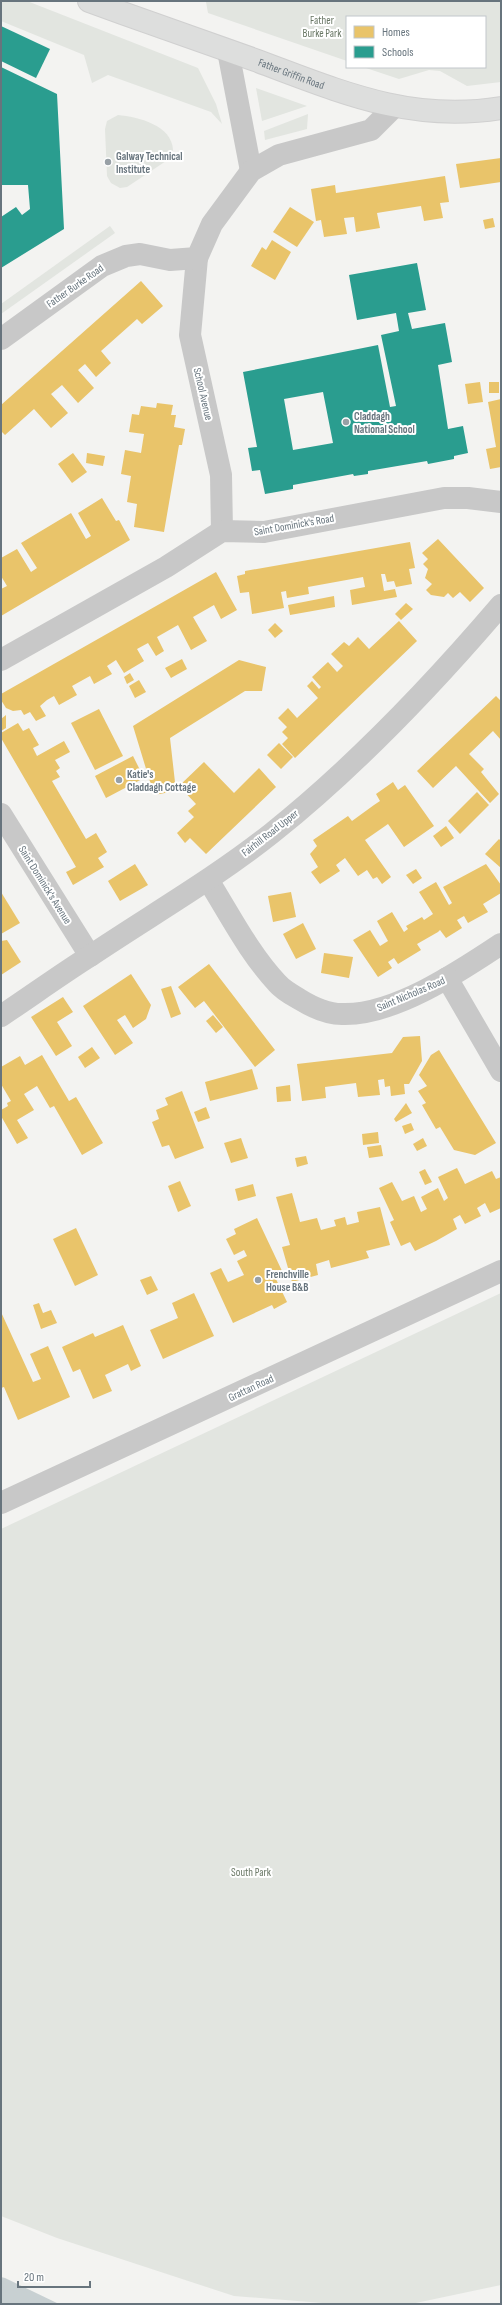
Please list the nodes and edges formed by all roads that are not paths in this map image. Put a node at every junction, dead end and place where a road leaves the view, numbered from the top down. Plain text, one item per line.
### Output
1 (89, 1) edge
2 (115, 5) edge
3 (228, 51) junction
4 (394, 108) junction
5 (501, 108) edge
6 (251, 171) junction
7 (197, 258) junction
8 (1, 339) edge
9 (501, 502) edge
10 (222, 531) junction
11 (501, 605) edge
12 (1, 660) edge
13 (1, 814) edge
14 (208, 880) junction
15 (501, 944) edge
16 (90, 956) junction
17 (447, 978) junction
18 (1, 1016) edge
19 (501, 1071) edge
20 (501, 1271) edge
21 (1, 1503) edge

1 - 2 main road, Father Griffin Road
2 - 3 main road, Father Griffin Road
3 - 4 main road, Father Griffin Road
3 - 6 street
4 - 5 main road, Father Griffin Road
4 - 6 street
6 - 7 street
7 - 8 street, Father Burke Road
7 - 10 street, School Avenue
9 - 10 street, Saint Dominick's Road
10 - 12 street
11 - 14 street, Fairhill Road Upper
13 - 16 street, Saint Dominick's Avenue
14 - 16 street, Fairhill Road Upper
14 - 17 street, Saint Nicholas Road
15 - 17 street, Saint Nicholas Road
16 - 18 street, Fairhill Road Upper
17 - 19 street
20 - 21 street, Grattan Road

